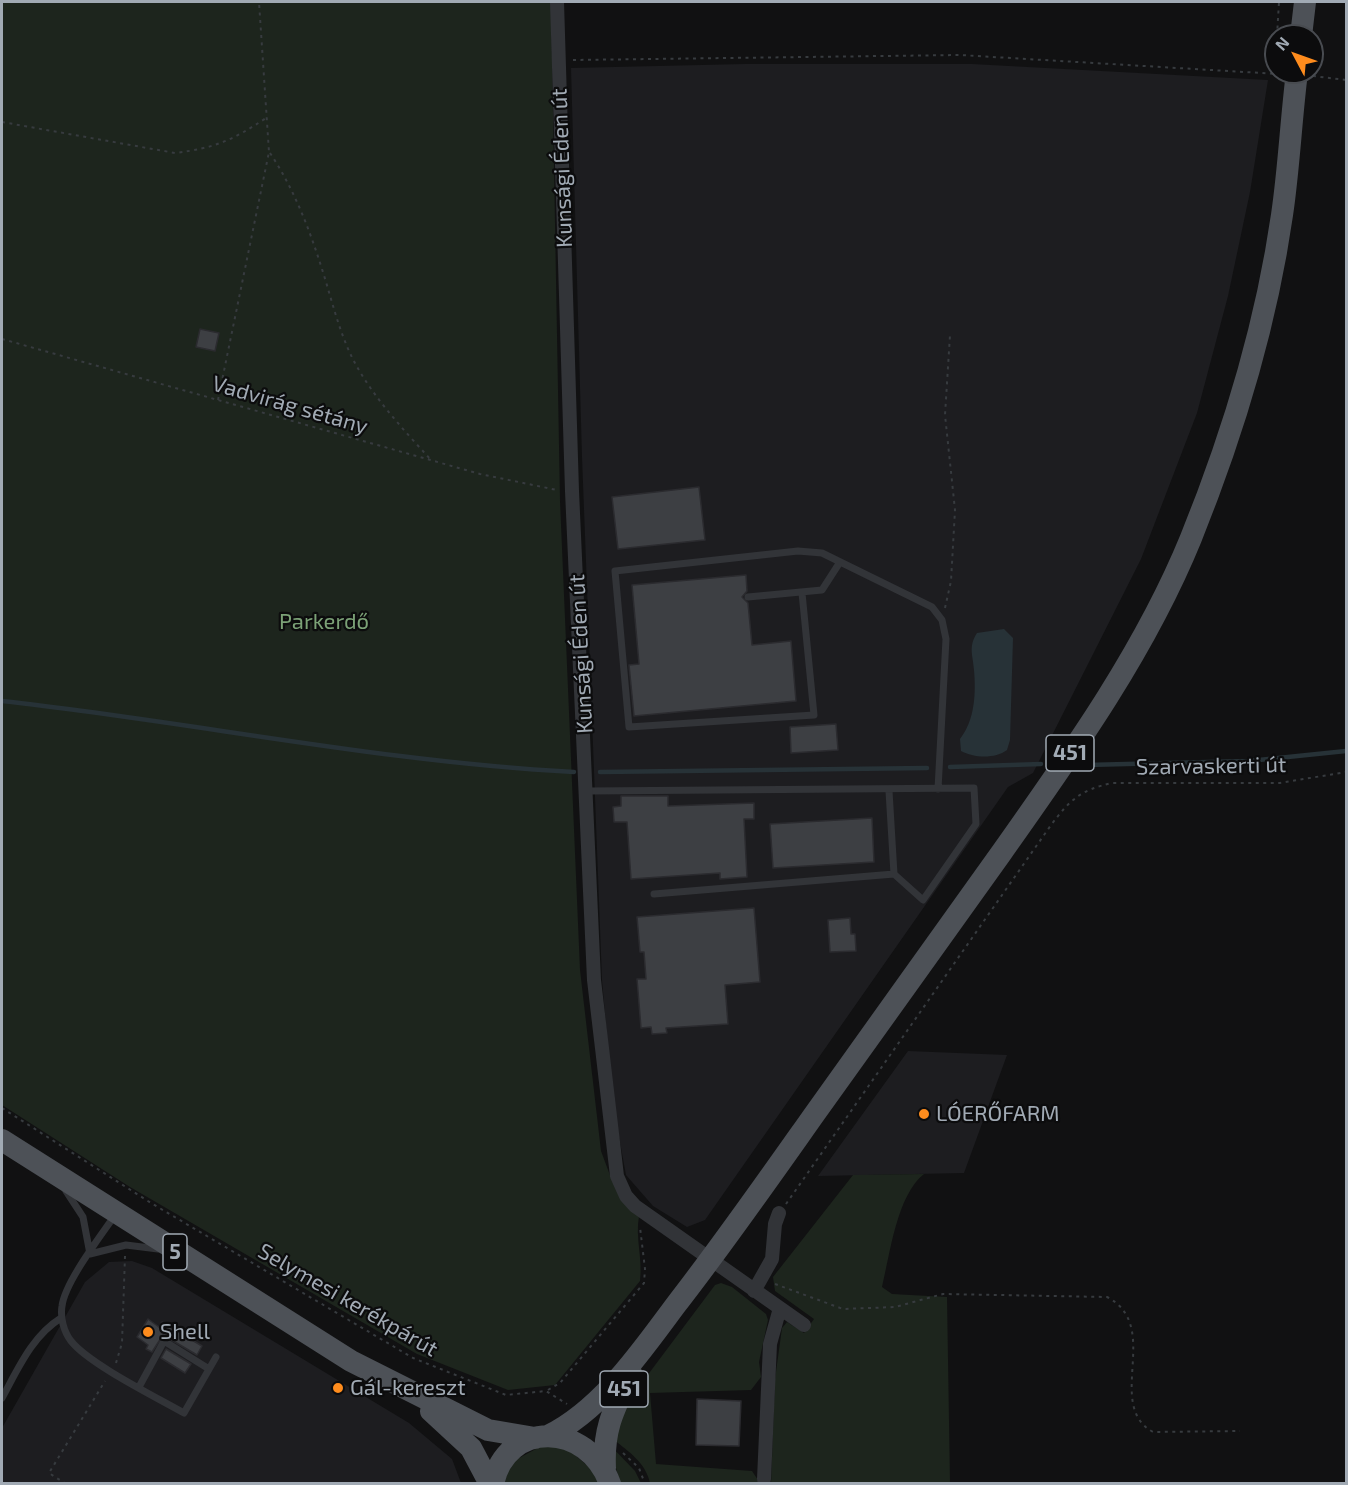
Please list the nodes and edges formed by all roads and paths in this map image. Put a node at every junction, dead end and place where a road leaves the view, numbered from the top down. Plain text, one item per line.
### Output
1 (259, 2) edge
2 (557, 2) edge
3 (1279, 2) edge
4 (1305, 2) edge
5 (1278, 24) edge
6 (1302, 24) edge
7 (558, 61) junction
8 (1264, 73) edge
9 (1324, 78) edge
10 (1347, 80) edge
11 (1289, 84) edge
12 (267, 118) junction
13 (2, 122) edge
14 (269, 152) junction
15 (950, 335) dead end
16 (2, 339) edge
17 (218, 400) junction
18 (431, 460) junction
19 (572, 491) junction
20 (840, 562) junction
21 (802, 593) junction
22 (748, 597) dead end
23 (942, 620) junction
24 (1347, 772) edge
25 (938, 789) junction
26 (588, 791) junction
27 (889, 791) junction
28 (894, 874) junction
29 (654, 894) dead end
30 (2, 1108) edge
31 (2, 1140) edge
32 (55, 1174) junction
33 (151, 1203) junction
34 (644, 1213) junction
35 (779, 1213) joint
36 (126, 1228) junction
37 (90, 1254) junction
38 (710, 1261) junction
39 (758, 1285) junction
40 (780, 1308) junction
41 (61, 1318) junction
42 (804, 1325) dead end
43 (647, 1343) junction
44 (216, 1357) dead end
45 (209, 1369) junction
46 (112, 1371) junction
47 (139, 1387) junction
48 (546, 1391) junction
49 (412, 1394) junction
50 (2, 1398) edge
51 (579, 1416) junction
52 (1239, 1431) dead end
53 (541, 1437) junction
54 (605, 1437) junction
55 (608, 1476) edge
56 (764, 1479) dead end
57 (66, 1484) edge
58 (491, 1484) edge
59 (645, 1484) edge

1 - 12 path
2 - 7 street, Kunsági Éden út
3 - 5 path
4 - 6 main road
7 - 8 path
7 - 19 street, Kunsági Éden út
9 - 10 path
11 - 38 main road, 451
12 - 13 path
12 - 14 path
14 - 17 path
14 - 18 path
15 - 23 path
16 - 17 path, Vadvirág sétány
17 - 18 path, Vadvirág sétány
18 - 19 path, Vadvirág sétány
19 - 26 street, Kunsági Éden út
20 - 21 lane
20 - 21 lane
20 - 23 lane
21 - 22 lane
23 - 25 lane
24 - 35 path, Szarvaskerti út
25 - 27 lane
25 - 28 lane
26 - 27 lane
26 - 34 street, Kunsági Éden út
27 - 28 lane
28 - 29 lane
30 - 33 path, Selymesi kerékpárút
31 - 32 main road, 5
32 - 36 main road, 5
32 - 37 lane
33 - 36 path
33 - 48 path, Selymesi kerékpárút
34 - 38 street, Kunsági Éden út
34 - 48 path
35 - 39 street
36 - 37 lane
36 - 37 lane
36 - 46 path
36 - 49 main road, 5
37 - 41 lane
38 - 39 street, Kunsági Éden út
38 - 43 main road, 451
39 - 40 street, Kunsági Éden út
39 - 52 path
40 - 42 street, Kunsági Éden út
40 - 56 street
41 - 46 lane
41 - 50 lane
43 - 51 main road, 451
43 - 54 main road, 451
44 - 45 lane
45 - 47 lane
45 - 47 lane
46 - 47 lane
46 - 57 path
48 - 51 path
49 - 53 main road, 5
49 - 58 main road, 5
51 - 53 main road, 451
53 - 55 main road, 5
53 - 58 main road, 5
54 - 55 main road, 451
54 - 59 path

